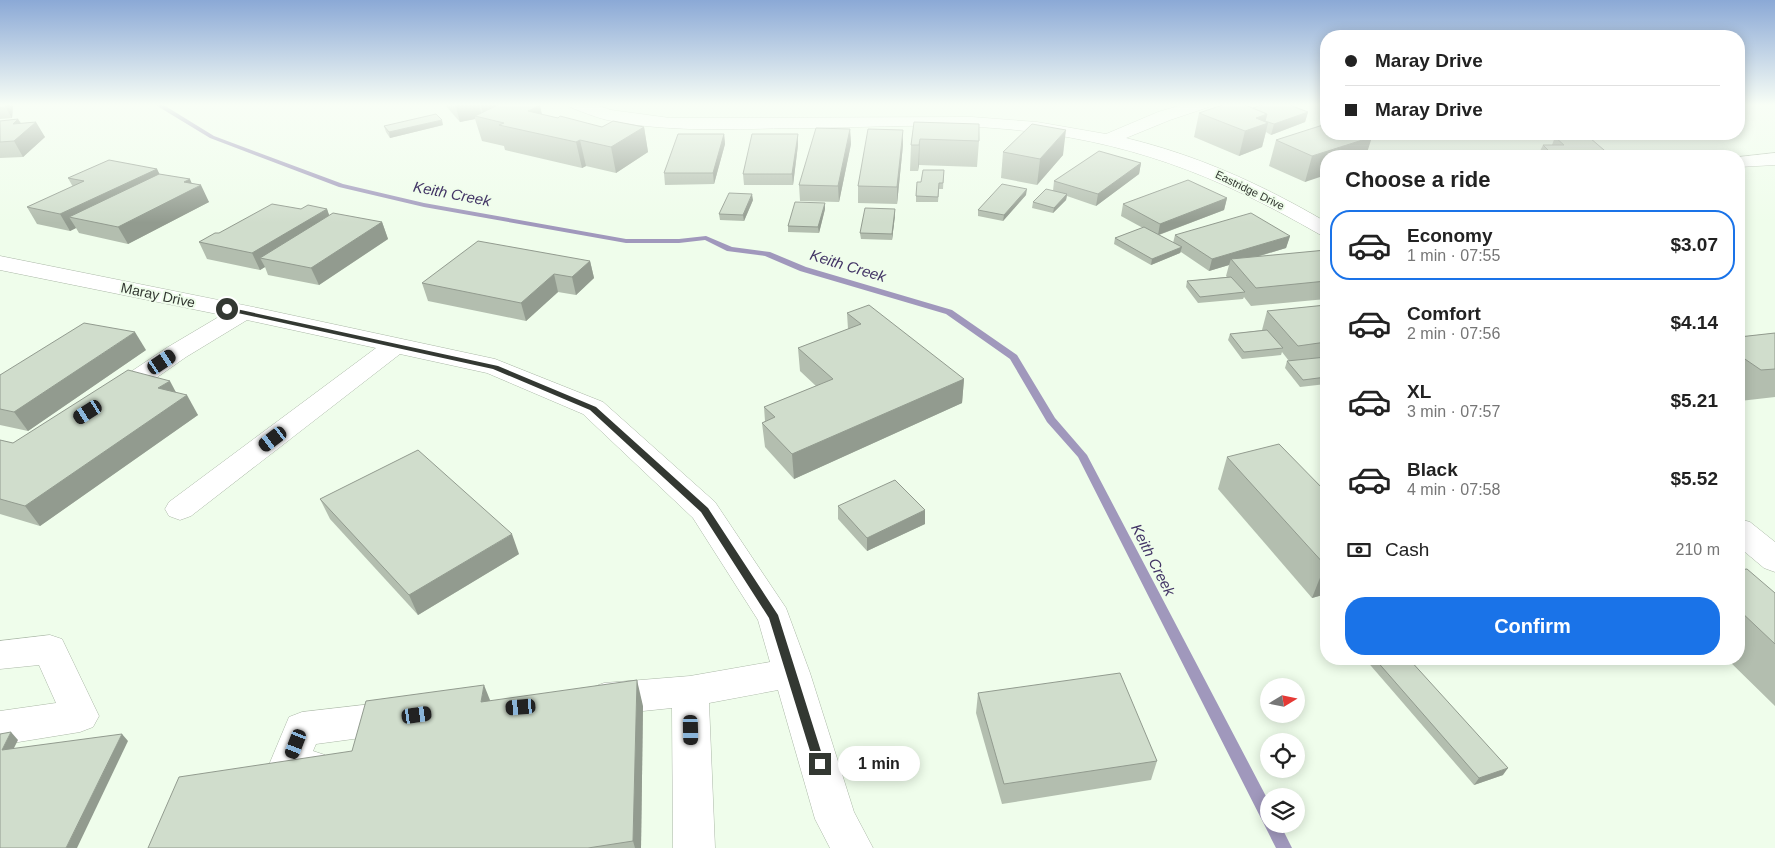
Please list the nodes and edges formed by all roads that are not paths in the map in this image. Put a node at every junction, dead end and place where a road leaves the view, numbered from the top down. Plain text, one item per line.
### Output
1 (1120, 144) edge
2 (1775, 159) edge
3 (1745, 162) edge
4 (1320, 227) edge
5 (0, 262) edge
6 (243, 312) junction
7 (396, 345) junction
8 (95, 407) edge
9 (180, 509) dead end
10 (1745, 535) edge
11 (1775, 560) edge
12 (0, 655) edge
13 (792, 673) junction
14 (690, 691) junction
15 (572, 702) edge
16 (431, 713) edge
17 (0, 728) edge
18 (354, 746) edge
19 (840, 838) edge
20 (694, 848) edge

1 - 4 street, Eastridge Drive
2 - 3 street
5 - 6 street, Maray Drive
6 - 7 street, Maray Drive
6 - 8 street
7 - 9 street
7 - 13 street, Maray Drive
10 - 11 street
12 - 17 street
13 - 14 street
13 - 19 street, Maray Drive
14 - 15 street
14 - 20 street
16 - 18 street

